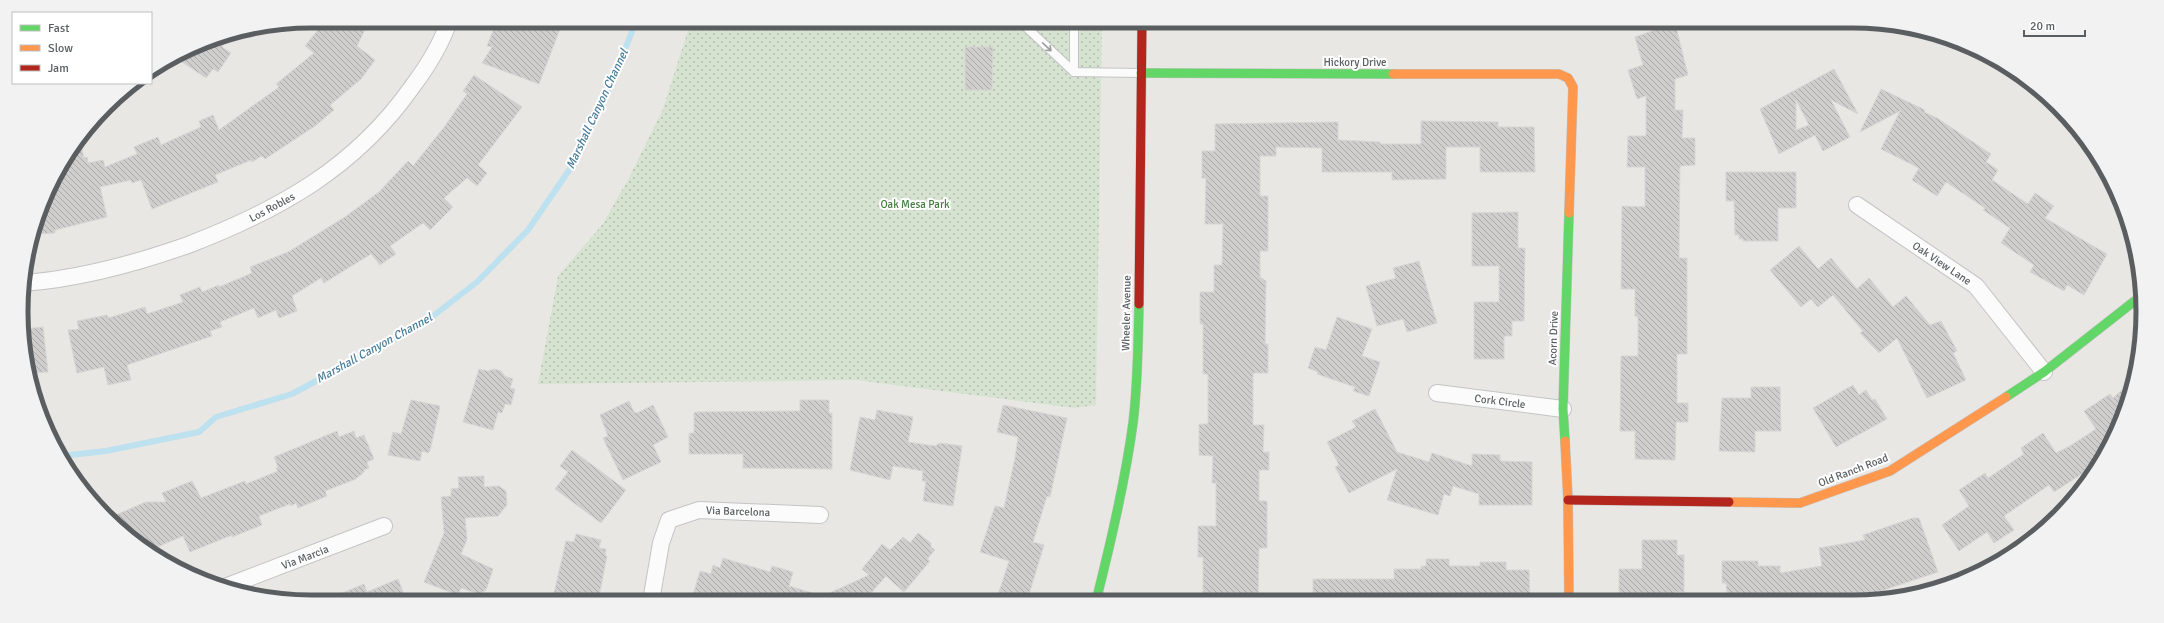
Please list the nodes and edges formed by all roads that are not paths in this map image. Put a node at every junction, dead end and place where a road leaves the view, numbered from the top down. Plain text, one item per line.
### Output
1 (446, 28) edge
2 (1027, 28) edge
3 (1074, 28) edge
4 (1142, 28) edge
5 (1074, 72) junction
6 (1141, 73) junction
7 (1568, 78) joint
8 (1857, 205) dead end
9 (30, 282) edge
10 (2135, 300) edge
11 (2044, 372) junction
12 (1437, 393) dead end
13 (1563, 409) junction
14 (1568, 500) junction
15 (820, 515) dead end
16 (384, 526) dead end
17 (233, 584) edge
18 (652, 595) edge
19 (1098, 595) edge
20 (1569, 595) edge

1 - 9 street, Los Robles
2 -> 5 lane
3 - 5 lane
4 - 6 street, Wheeler Avenue
5 - 6 lane
6 - 7 street, Hickory Drive
6 - 19 street, Wheeler Avenue
7 - 13 street, Acorn Drive
8 - 11 street, Oak View Lane
10 - 11 street, Old Ranch Road
11 - 14 street, Old Ranch Road
12 - 13 street, Cork Circle
13 - 14 street, Acorn Drive
14 - 20 street, Acorn Drive
15 - 18 street, Via Barcelona
16 - 17 street, Via Marcia

